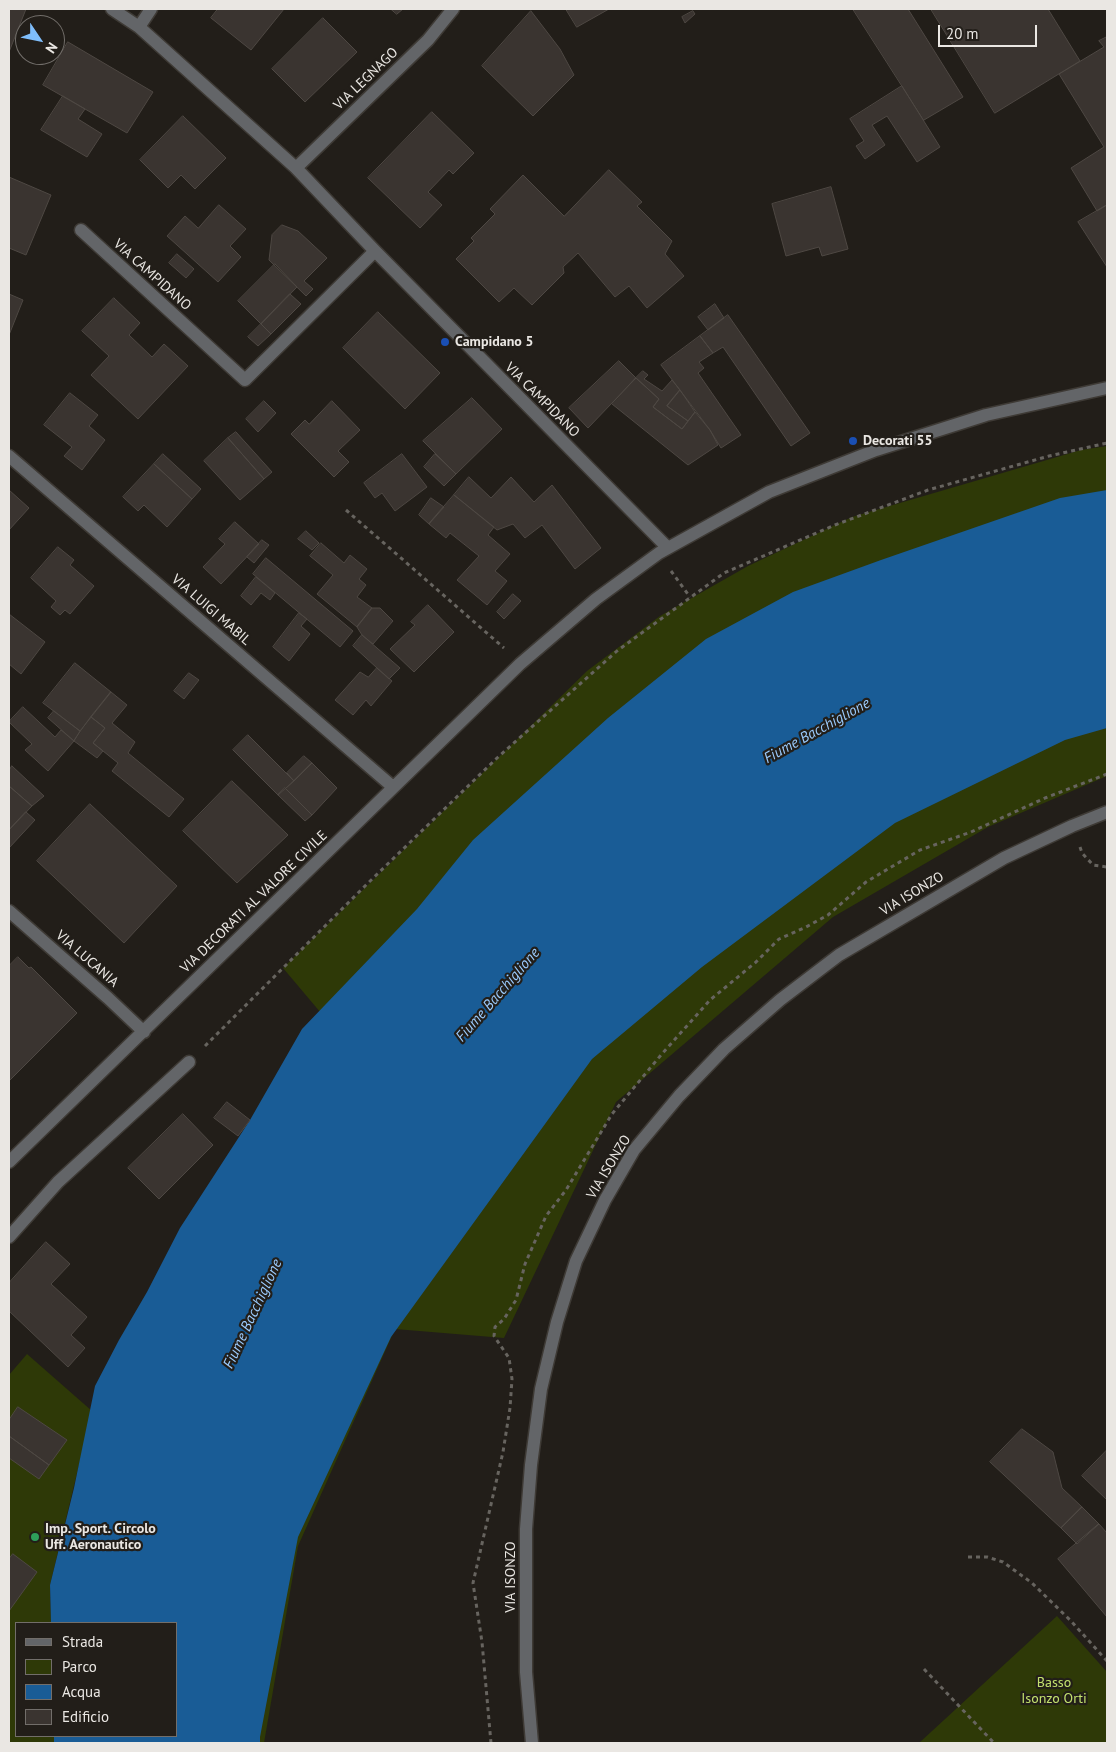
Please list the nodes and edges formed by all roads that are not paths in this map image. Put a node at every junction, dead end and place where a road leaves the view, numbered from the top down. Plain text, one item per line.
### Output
1 (112, 9) edge
2 (151, 9) edge
3 (453, 9) edge
4 (139, 27) junction
5 (296, 168) junction
6 (81, 230) dead end
7 (375, 251) junction
8 (1107, 388) edge
9 (9, 456) edge
10 (663, 550) junction
11 (393, 787) junction
12 (1107, 812) edge
13 (9, 910) edge
14 (144, 1032) junction
15 (188, 1062) road end
16 (9, 1162) edge
17 (9, 1237) edge
18 (532, 1743) edge

1 - 4 street, VIA CAMPIDANO
2 - 4 street
3 - 5 street, VIA LEGNAGO
4 - 5 street, VIA CAMPIDANO
5 - 7 street, VIA CAMPIDANO
6 - 7 street, VIA CAMPIDANO
7 - 10 street, VIA CAMPIDANO
8 - 10 street, VIA DECORATI AL VALORE CIVILE
9 - 11 street, VIA LUIGI MABIL
10 - 11 street, VIA DECORATI AL VALORE CIVILE
11 - 14 street, VIA DECORATI AL VALORE CIVILE
12 - 18 street, VIA ISONZO
13 - 14 street, VIA LUCANIA
14 - 16 street, VIA DECORATI AL VALORE CIVILE
15 - 17 street

